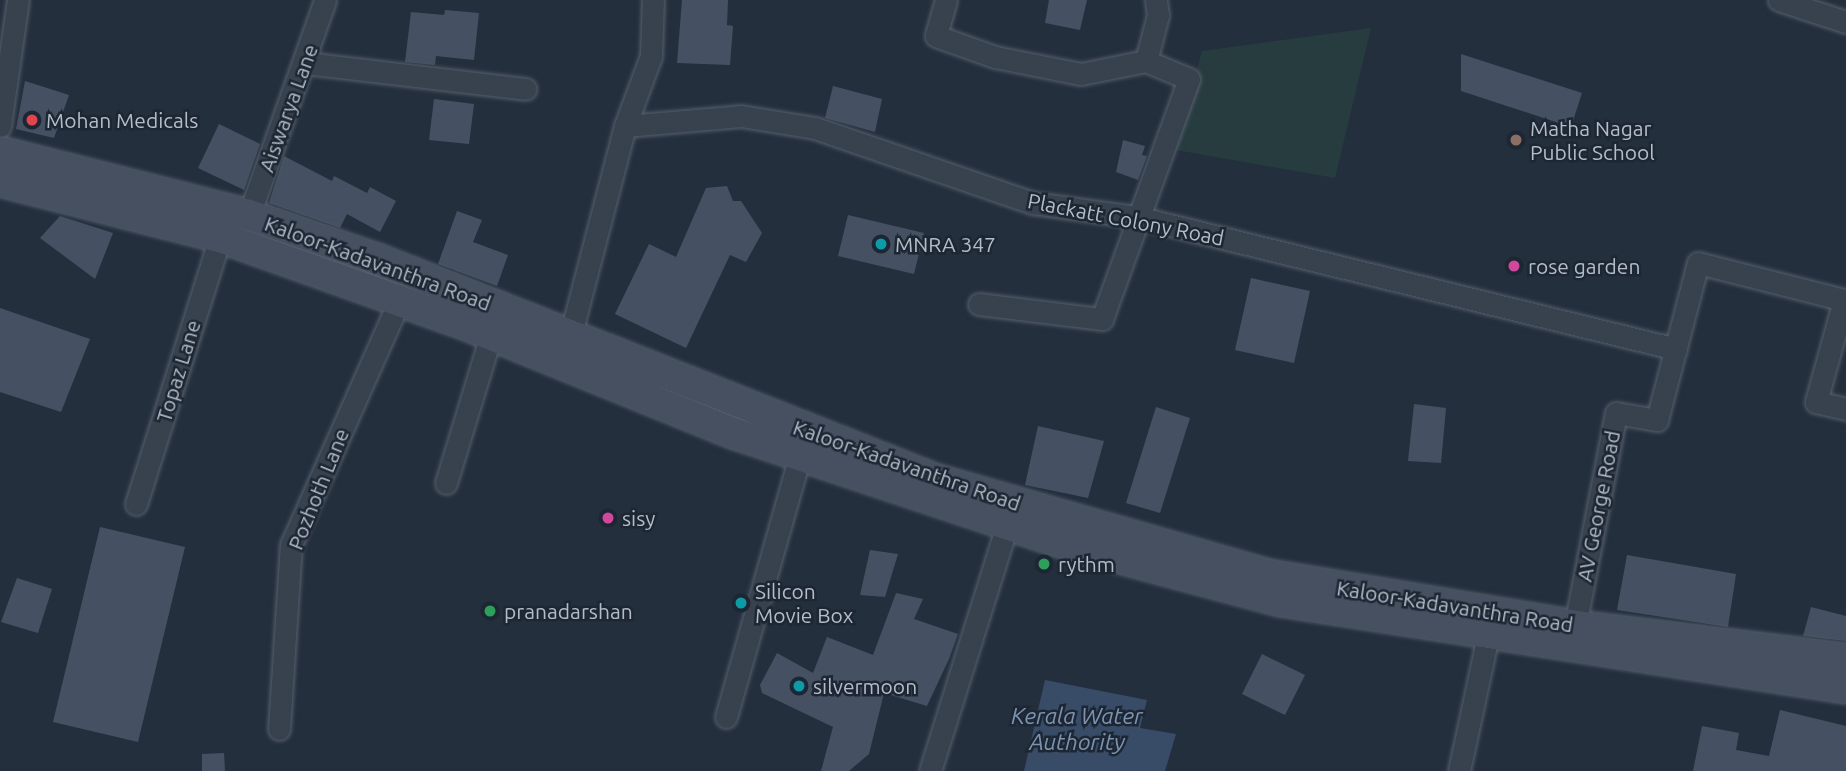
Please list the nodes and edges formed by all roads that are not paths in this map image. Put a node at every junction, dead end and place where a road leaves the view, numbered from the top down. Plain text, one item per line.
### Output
1 (18, 0) edge
2 (325, 0) edge
3 (653, 0) edge
4 (946, 0) edge
5 (1156, 0) edge
6 (1779, 0) edge
7 (1846, 22) edge
8 (1146, 61) junction
9 (305, 63) junction
10 (525, 89) dead end
11 (625, 125) junction
12 (0, 126) edge
13 (0, 152) edge
14 (0, 181) edge
15 (249, 215) junction
16 (1137, 217) junction
17 (220, 237) junction
18 (399, 301) junction
19 (979, 304) dead end
20 (491, 335) junction
21 (1676, 349) junction
22 (565, 350) junction
23 (1846, 408) edge
24 (800, 456) junction
25 (446, 483) dead end
26 (136, 504) dead end
27 (1007, 526) junction
28 (1334, 598) junction
29 (1574, 626) junction
30 (1488, 636) junction
31 (1846, 659) edge
32 (1846, 688) edge
33 (726, 716) dead end
34 (279, 729) dead end
35 (930, 771) edge
36 (1459, 771) edge

1 - 12 street
2 - 9 street, Aiswarya Lane
3 - 11 street
4 - 8 street
5 - 8 street
6 - 7 street
8 - 16 street
9 - 10 street
9 - 15 street, Aiswarya Lane
11 - 16 street, Plackatt Colony Road
11 - 22 street
13 - 15 main road, Kaloor-Kadavanthra Road
14 - 17 main road, Kaloor-Kadavanthra Road
15 - 22 main road, Kaloor-Kadavanthra Road
16 - 19 street
16 - 21 street, Plackatt Colony Road
17 - 18 main road, Kaloor-Kadavanthra Road
17 - 26 street, Topaz Lane
18 - 20 main road, Kaloor-Kadavanthra Road
18 - 34 street, Pozhoth Lane
20 - 22 main road, Kaloor-Kadavanthra Road
20 - 25 street
21 - 23 street, AV George Road
21 - 29 street, AV George Road
22 - 24 main road, Kaloor-Kadavanthra Road
22 - 28 main road, Kaloor-Kadavanthra Road
24 - 27 main road, Kaloor-Kadavanthra Road
24 - 33 street
27 - 28 main road, Kaloor-Kadavanthra Road
27 - 35 street
28 - 29 main road, Kaloor-Kadavanthra Road
28 - 30 main road, Kaloor-Kadavanthra Road
29 - 31 main road, Kaloor-Kadavanthra Road
30 - 32 main road, Kaloor-Kadavanthra Road
30 - 36 street

